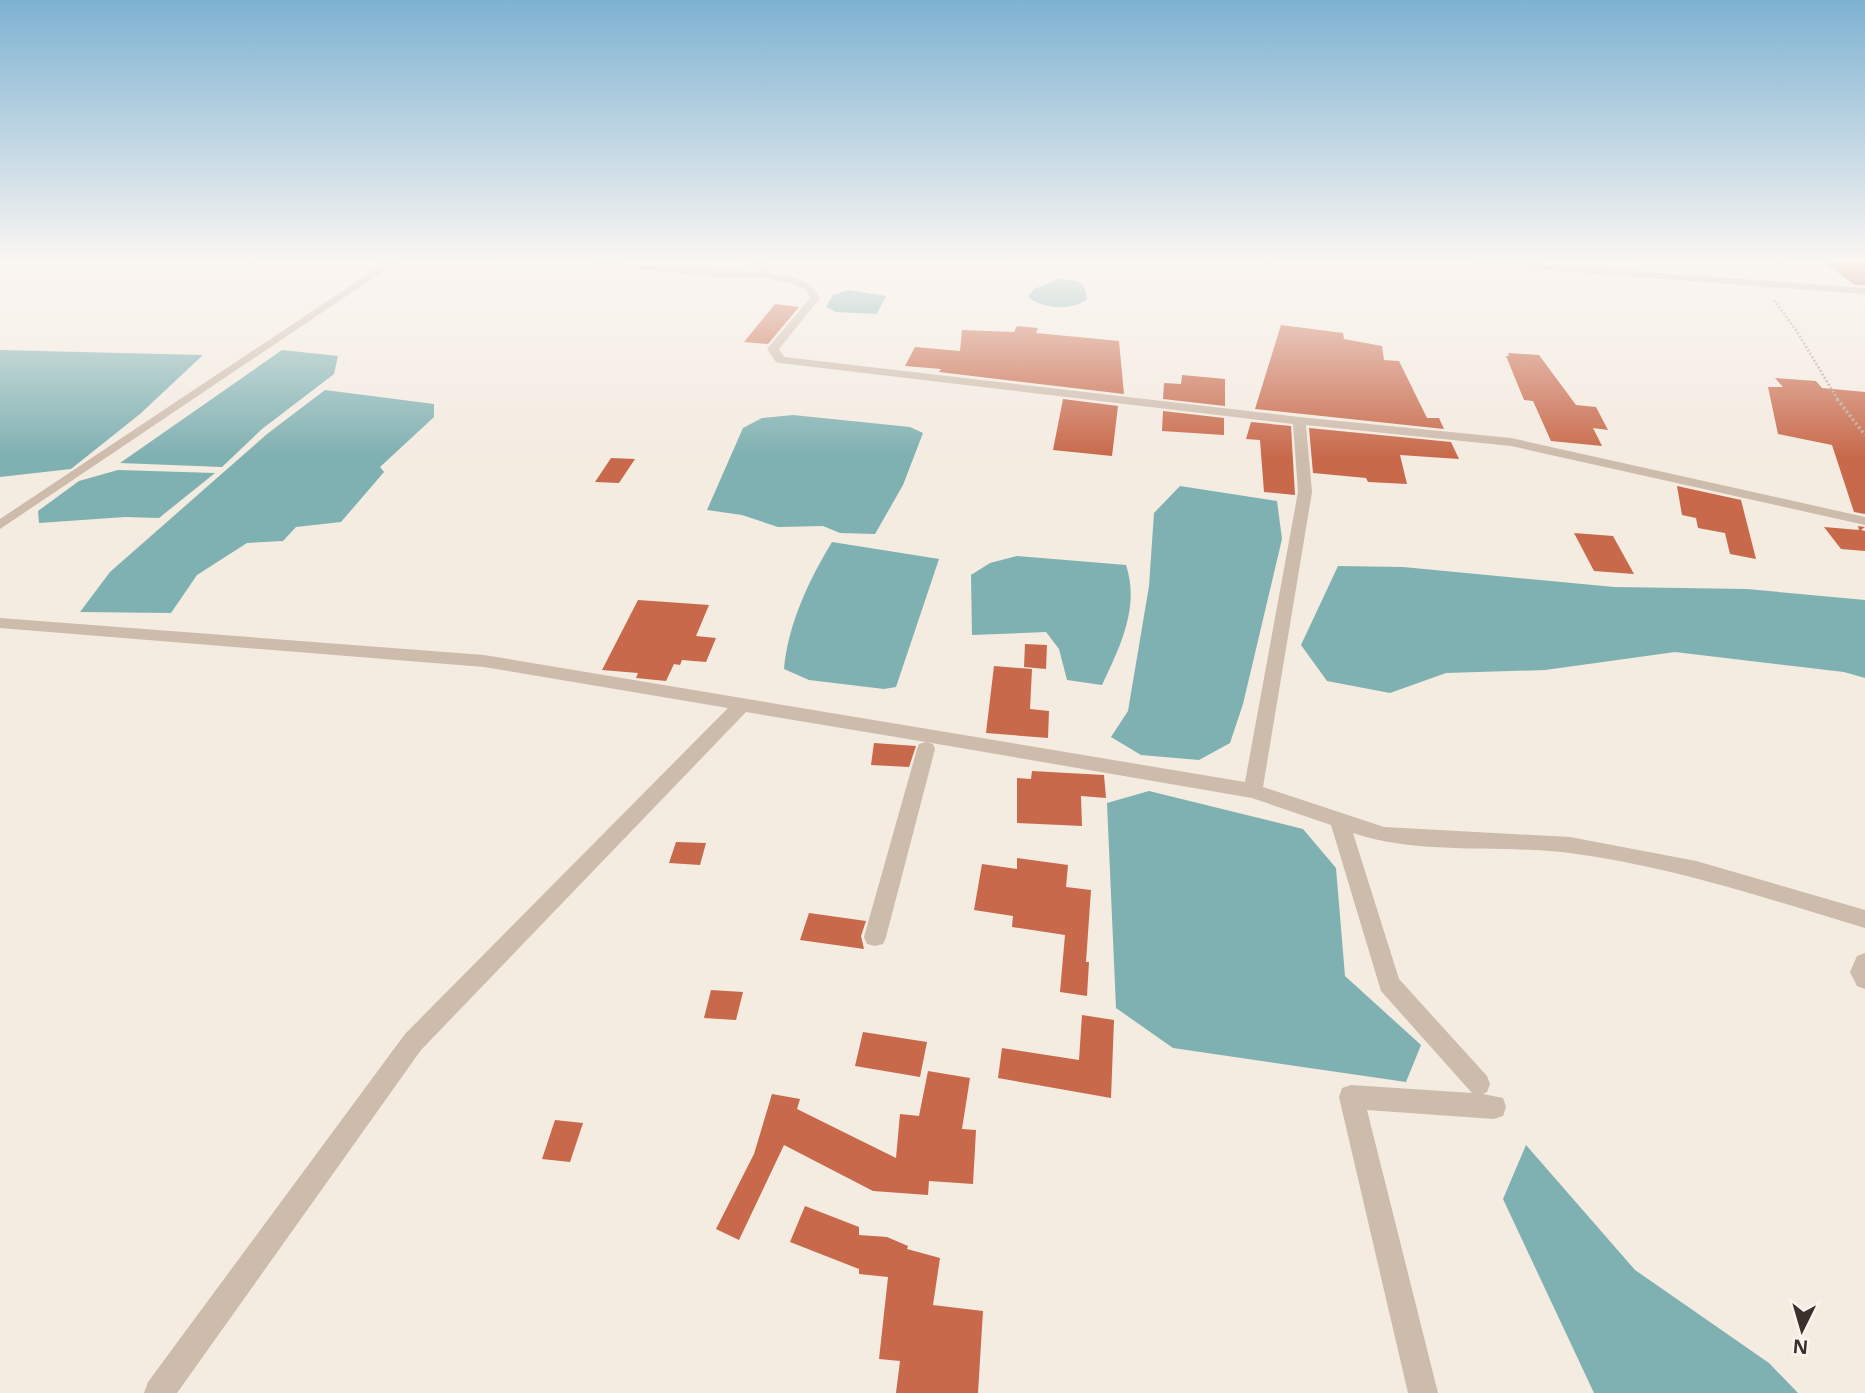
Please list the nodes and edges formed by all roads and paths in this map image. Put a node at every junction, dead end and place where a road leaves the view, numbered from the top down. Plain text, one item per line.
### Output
1 (295, 327) edge
2 (791, 327) edge
3 (1794, 327) edge
4 (1299, 421) junction
5 (1865, 435) edge
6 (1865, 520) edge
7 (0, 525) edge
8 (0, 623) edge
9 (743, 704) junction
10 (926, 749) dead end
11 (1253, 791) junction
12 (1340, 822) junction
13 (1865, 919) edge
14 (875, 937) dead end
15 (1865, 963) edge
16 (1865, 979) edge
17 (1478, 1084) dead end
18 (1494, 1108) dead end
19 (159, 1393) edge
20 (1423, 1393) edge

1 - 7 street
2 - 4 street
3 - 5 path
4 - 6 street
4 - 11 street
8 - 9 street
9 - 11 street
9 - 19 street
10 - 14 street
11 - 12 street
12 - 13 street
12 - 17 street
15 - 16 street
18 - 20 street

